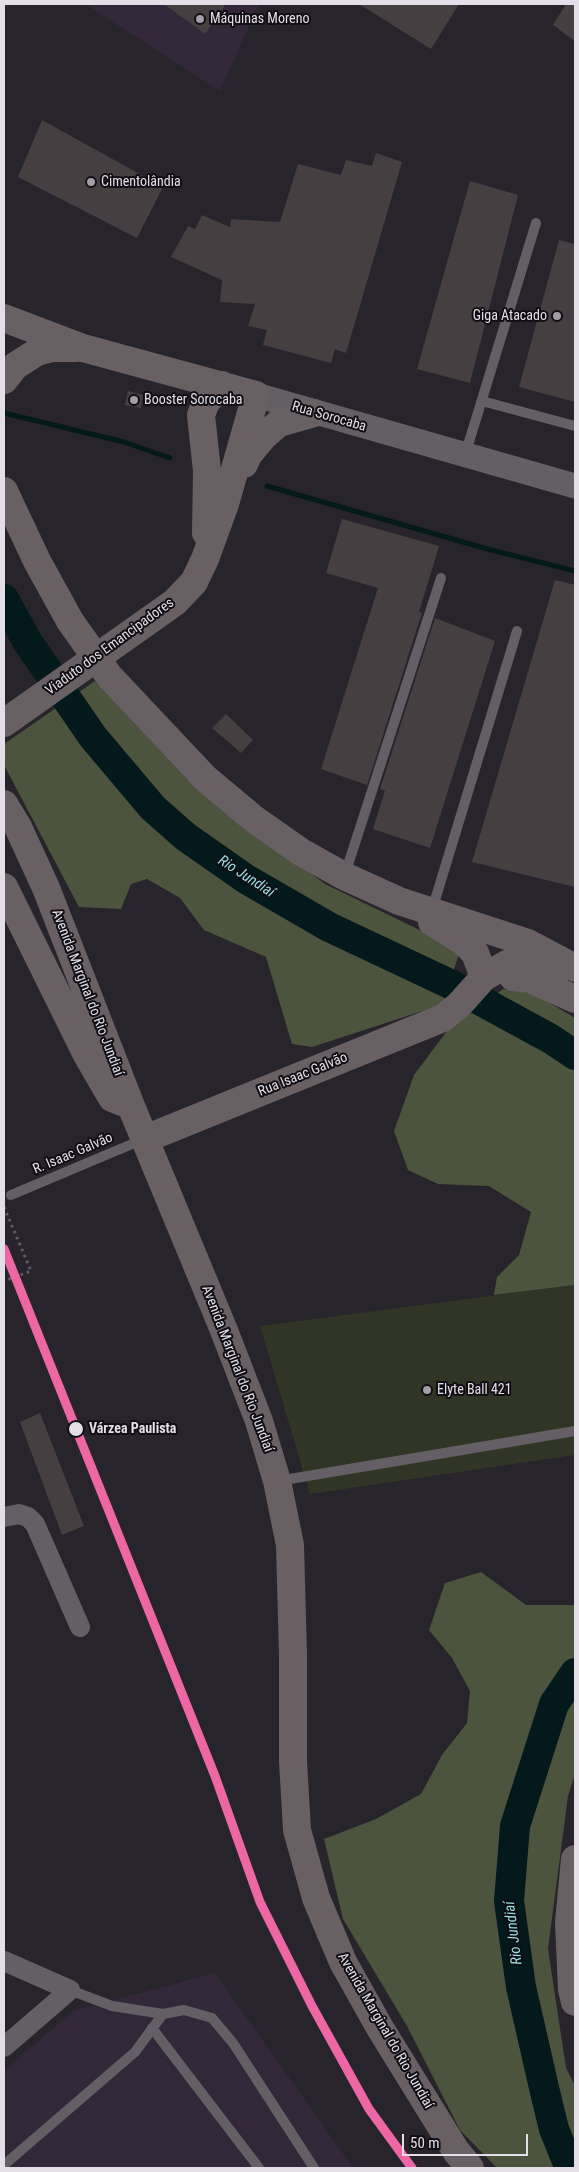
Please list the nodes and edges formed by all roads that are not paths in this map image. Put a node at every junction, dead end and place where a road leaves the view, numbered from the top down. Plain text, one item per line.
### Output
1 (536, 224) dead end
2 (4, 318) edge
3 (83, 348) junction
4 (154, 366) junction
5 (4, 380) edge
6 (222, 385) junction
7 (256, 395) junction
8 (482, 401) junction
9 (314, 413) junction
10 (201, 414) junction
11 (575, 426) edge
12 (465, 456) junction
13 (575, 486) edge
14 (4, 491) edge
15 (225, 504) junction
16 (205, 559) junction
17 (440, 578) dead end
18 (517, 631) dead end
19 (4, 723) edge
20 (4, 804) edge
21 (344, 876) junction
22 (4, 887) edge
23 (400, 901) junction
24 (431, 911) junction
25 (575, 968) edge
26 (575, 973) edge
27 (480, 981) junction
28 (575, 999) edge
29 (130, 1106) junction
30 (145, 1139) junction
31 (11, 1195) dead end
32 (575, 1431) edge
33 (277, 1481) junction
34 (4, 1517) edge
35 (80, 1627) dead end
36 (575, 1859) edge
37 (4, 1961) edge
38 (70, 1990) junction
39 (575, 2002) edge
40 (162, 2014) junction
41 (152, 2028) junction
42 (4, 2047) edge
43 (4, 2165) edge
44 (259, 2168) edge
45 (314, 2168) edge
46 (470, 2168) edge

1 - 8 lane
2 - 3 main road
3 - 4 main road, Rua Sorocaba
3 - 5 main road
4 - 6 main road, Rua Sorocaba
4 - 10 main road
6 - 7 main road, Rua Sorocaba
6 - 10 main road
7 - 9 street, Rua Sorocaba
7 - 15 main road
8 - 11 lane
8 - 12 lane
9 - 12 street, Rua Sorocaba
9 - 15 main road
10 - 16 main road
12 - 13 street, Rua Sorocaba
14 - 21 main road
15 - 16 main road, Viaduto dos Emancipadores
16 - 19 main road, Viaduto dos Emancipadores
17 - 21 lane
18 - 24 lane
20 - 29 main road, Avenida Marginal do Rio Jundiaí
21 - 23 main road
22 - 29 main road
23 - 24 main road
23 - 27 main road
24 - 25 main road
26 - 27 main road, Rua Isaac Galvão
27 - 28 main road
27 - 30 main road, Rua Isaac Galvão
29 - 30 main road, Avenida Marginal do Rio Jundiaí
30 - 31 lane, R. Isaac Galvão
30 - 33 main road, Avenida Marginal do Rio Jundiaí
32 - 33 lane
33 - 46 main road, Avenida Marginal do Rio Jundiaí
34 - 35 street
36 - 39 main road
37 - 38 street
38 - 40 lane
38 - 42 street
40 - 41 lane
40 - 45 lane
41 - 43 lane
41 - 44 lane

